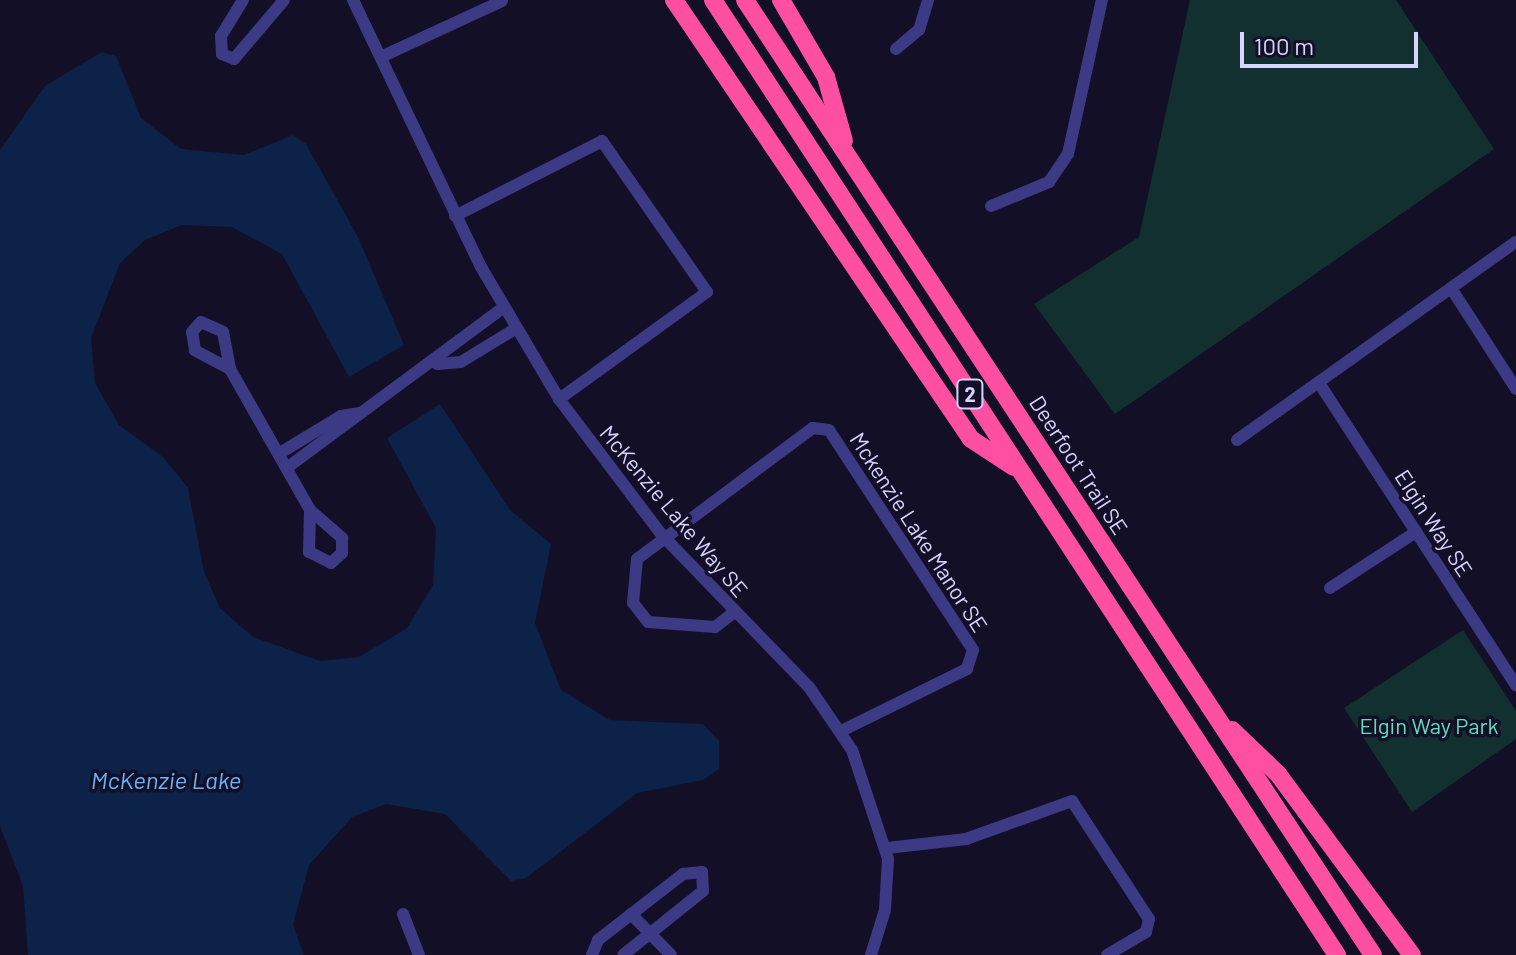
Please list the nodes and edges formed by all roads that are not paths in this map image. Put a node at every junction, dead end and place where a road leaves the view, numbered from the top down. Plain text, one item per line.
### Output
1 (243, 0) edge
2 (284, 0) edge
3 (353, 0) edge
4 (674, 0) edge
5 (713, 0) edge
6 (745, 0) edge
7 (781, 0) edge
8 (928, 0) edge
9 (1102, 0) edge
10 (502, 1) edge
11 (896, 49) dead end
12 (383, 56) junction
13 (849, 159) junction
14 (991, 206) dead end
15 (455, 216) junction
16 (1516, 242) edge
17 (1451, 288) junction
18 (503, 308) junction
19 (515, 329) junction
20 (437, 364) junction
21 (230, 369) dead end
22 (1319, 383) junction
23 (1516, 389) edge
24 (559, 399) junction
25 (360, 413) junction
26 (1237, 440) dead end
27 (280, 453) junction
28 (288, 467) junction
29 (1020, 470) junction
30 (310, 510) dead end
31 (1416, 532) junction
32 (662, 535) junction
33 (1330, 588) dead end
34 (733, 613) junction
35 (1516, 685) edge
36 (1205, 703) junction
37 (841, 731) junction
38 (887, 848) junction
39 (403, 914) dead end
40 (631, 914) junction
41 (650, 934) junction
42 (419, 955) edge
43 (592, 955) edge
44 (623, 955) edge
45 (671, 955) edge
46 (871, 955) edge
47 (1107, 955) edge
48 (1337, 955) edge
49 (1373, 955) edge
50 (1412, 955) edge

1 - 2 street
3 - 12 street, McKenzie Lake Way SE
4 - 29 highway
5 - 29 highway, 2
6 - 13 highway, Deerfoot Trail SE / 2
7 - 13 highway
8 - 11 street
9 - 14 street
10 - 12 street
12 - 15 street, McKenzie Lake Way SE
13 - 36 highway, Deerfoot Trail SE / 2
15 - 18 street, McKenzie Lake Way SE
15 - 24 street
16 - 17 street
17 - 22 street
17 - 23 street
18 - 19 street, McKenzie Lake Way SE
18 - 20 street
19 - 20 street
19 - 24 street, McKenzie Lake Way SE
20 - 25 street
21 - 27 street
22 - 26 street
22 - 31 street, Elgin Way SE
24 - 32 street, McKenzie Lake Way SE
25 - 27 street
25 - 28 street
27 - 28 street
28 - 30 street
29 - 48 highway, 2
31 - 33 street
31 - 35 street, Elgin Way SE
32 - 34 street, McKenzie Lake Way SE
32 - 34 street
32 - 37 street, Mckenzie Lake Manor SE
34 - 37 street, McKenzie Lake Way SE
36 - 49 highway, Deerfoot Trail SE / 2
36 - 50 highway
37 - 38 street, McKenzie Lake Way SE
38 - 46 street, McKenzie Lake Way SE
38 - 47 street
39 - 42 street
40 - 41 street
40 - 41 street
40 - 43 street
41 - 44 street
41 - 45 street

